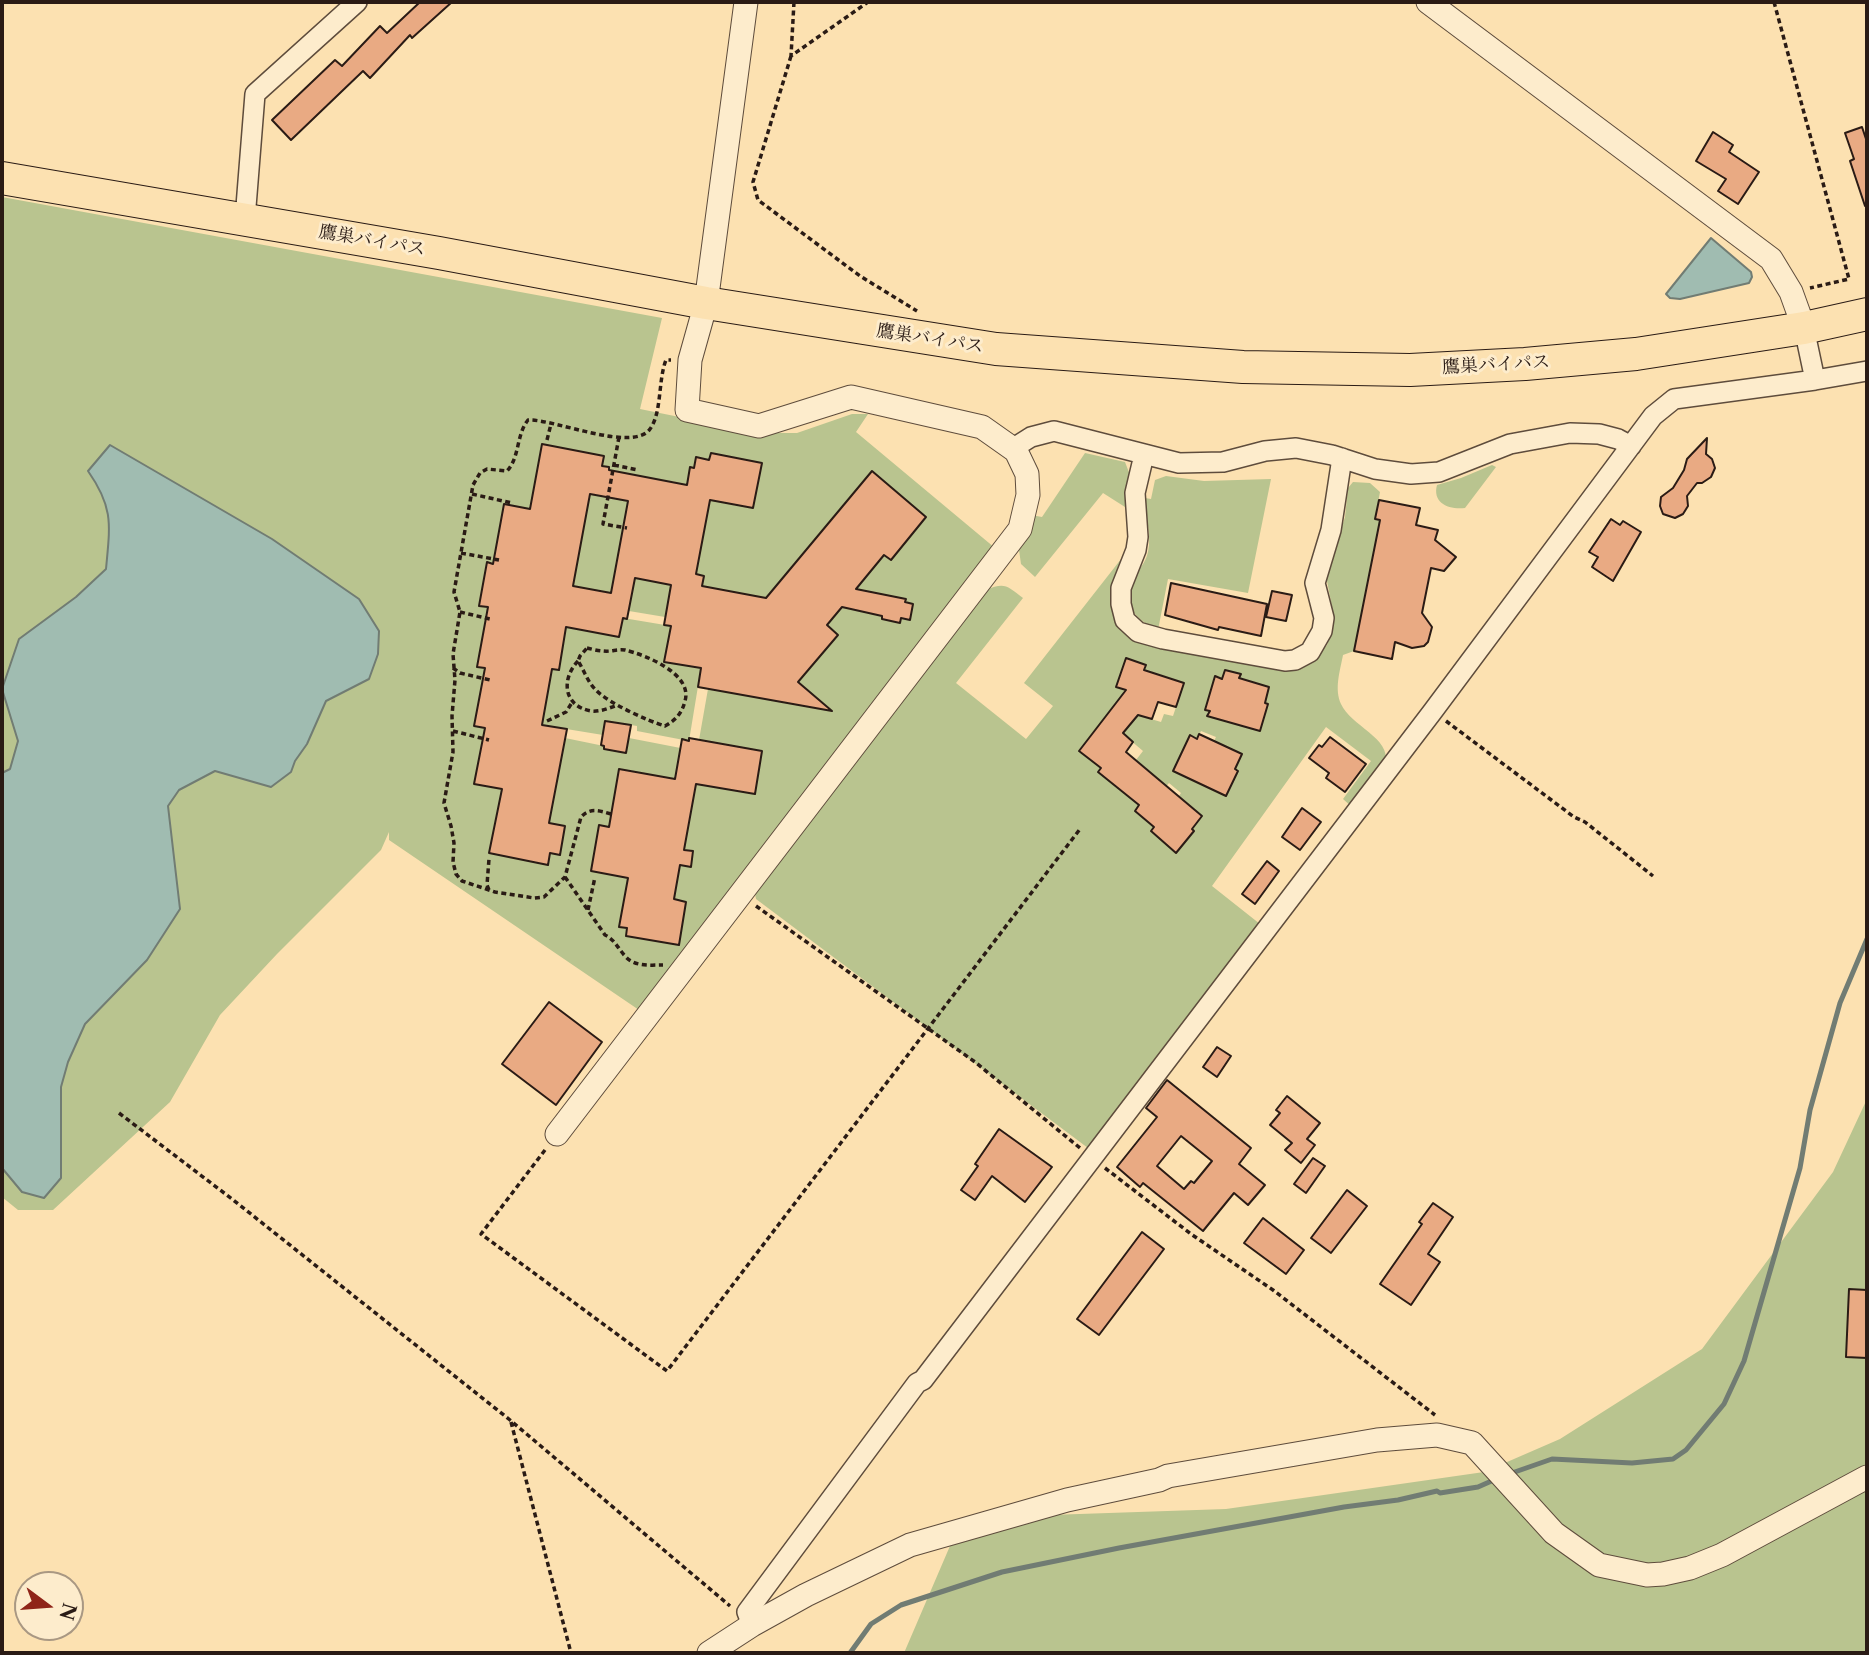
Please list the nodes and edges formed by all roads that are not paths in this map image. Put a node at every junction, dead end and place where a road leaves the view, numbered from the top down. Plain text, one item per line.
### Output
1 (357, 2) edge
2 (746, 2) edge
3 (1428, 2) edge
4 (2, 178) edge
5 (245, 219) junction
6 (706, 303) junction
7 (1867, 314) edge
8 (1804, 328) junction
9 (1867, 371) edge
10 (1815, 380) junction
11 (1631, 446) junction
12 (1012, 449) junction
13 (1144, 455) junction
14 (1342, 458) junction
15 (556, 1134) road end
16 (1867, 1477) edge
17 (752, 1625) junction
18 (709, 1653) edge

1 - 5 street
2 - 6 street
3 - 8 street
4 - 5 highway, 鷹巣バイパス
5 - 6 highway, 鷹巣バイパス
6 - 8 highway, 鷹巣バイパス
6 - 12 street
7 - 8 highway, 鷹巣バイパス
8 - 10 street
9 - 10 street
10 - 11 street
11 - 14 street
11 - 17 street
12 - 13 street
12 - 15 street
13 - 14 street
13 - 14 street
16 - 17 street
17 - 18 street

